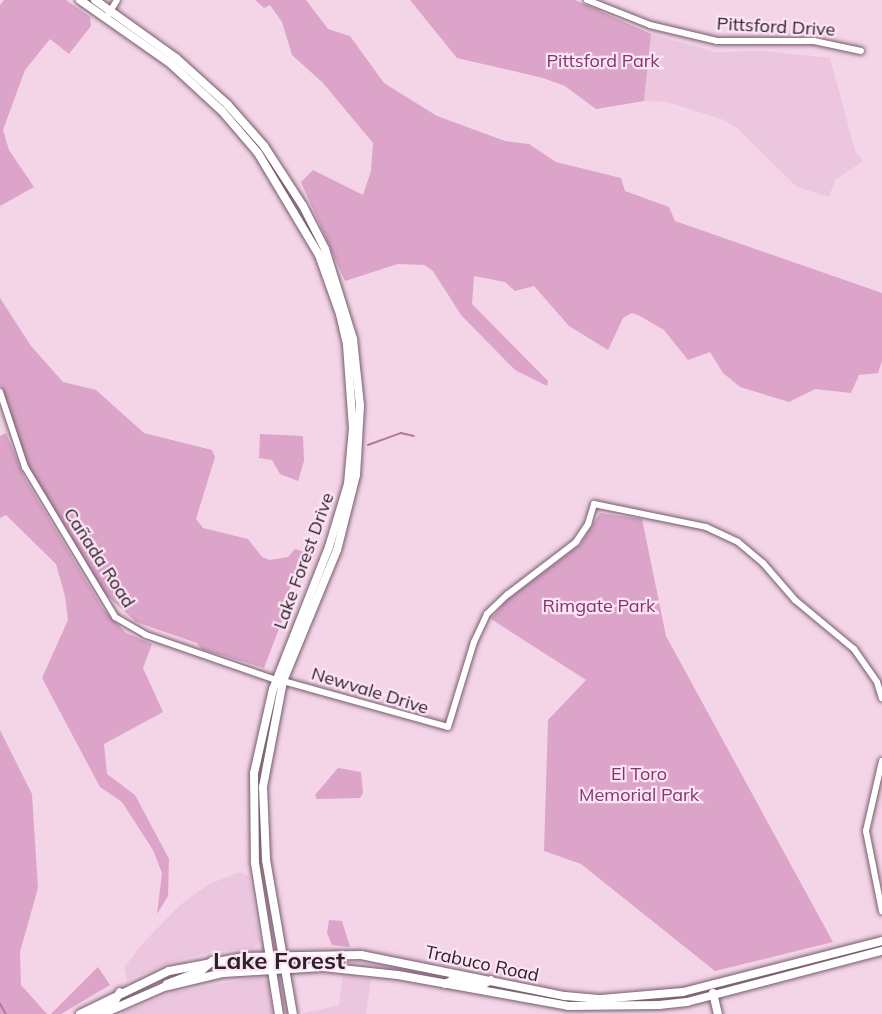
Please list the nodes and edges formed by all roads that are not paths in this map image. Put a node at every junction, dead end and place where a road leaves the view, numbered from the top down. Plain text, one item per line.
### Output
1 (80, 0) edge
2 (95, 0) edge
3 (117, 0) edge
4 (586, 0) edge
5 (108, 14) junction
6 (861, 51) dead end
7 (0, 392) edge
8 (334, 534) junction
9 (337, 550) junction
10 (322, 565) junction
11 (279, 681) junction
12 (882, 698) edge
13 (882, 761) edge
14 (882, 911) edge
15 (882, 943) edge
16 (882, 951) edge
17 (285, 956) junction
18 (270, 957) junction
19 (850, 960) junction
20 (212, 961) junction
21 (804, 961) junction
22 (272, 969) junction
23 (286, 969) junction
24 (161, 975) junction
25 (491, 980) junction
26 (772, 980) junction
27 (444, 984) junction
28 (711, 985) junction
29 (164, 987) junction
30 (120, 992) junction
31 (714, 996) junction
32 (131, 999) junction
33 (81, 1014) edge
34 (92, 1014) edge
35 (102, 1014) edge
36 (279, 1014) edge
37 (293, 1014) edge
38 (718, 1014) edge

1 - 5 main road, Lake Forest Drive
2 - 5 main road, Lake Forest Drive
3 - 5 street
4 - 6 street, Pittsford Drive
5 - 8 main road, Lake Forest Drive
5 - 9 main road, Lake Forest Drive
7 - 11 street, Cañada Road
8 - 9 main road
8 - 10 main road, Lake Forest Drive
9 - 10 main road
9 - 11 main road, Lake Forest Drive
10 - 11 main road, Lake Forest Drive
11 - 12 street, Newvale Drive
11 - 17 main road, Lake Forest Drive
11 - 18 main road, Lake Forest Drive
13 - 14 street
15 - 19 main road
15 - 21 main road, Trabuco Road
16 - 19 main road, Trabuco Road
17 - 18 main road, Trabuco Road
17 - 23 main road, Lake Forest Drive
17 - 25 main road, Trabuco Road
18 - 20 main road, Trabuco Road
18 - 22 main road, Lake Forest Drive
19 - 26 main road, Trabuco Road
20 - 24 main road, Trabuco Road
20 - 29 main road
21 - 26 main road
21 - 28 main road, Trabuco Road
22 - 23 main road, Trabuco Road
22 - 29 main road, Trabuco Road
22 - 36 main road, Lake Forest Drive
23 - 27 main road, Trabuco Road
23 - 37 main road, Lake Forest Drive
24 - 30 main road, Trabuco Road
24 - 32 main road
25 - 27 main road
25 - 28 main road, Trabuco Road
26 - 31 main road, Trabuco Road
27 - 31 main road, Trabuco Road
28 - 31 main road
29 - 32 main road, Trabuco Road
30 - 33 main road, Trabuco Road
30 - 34 main road
31 - 38 main road
32 - 35 main road, Trabuco Road

